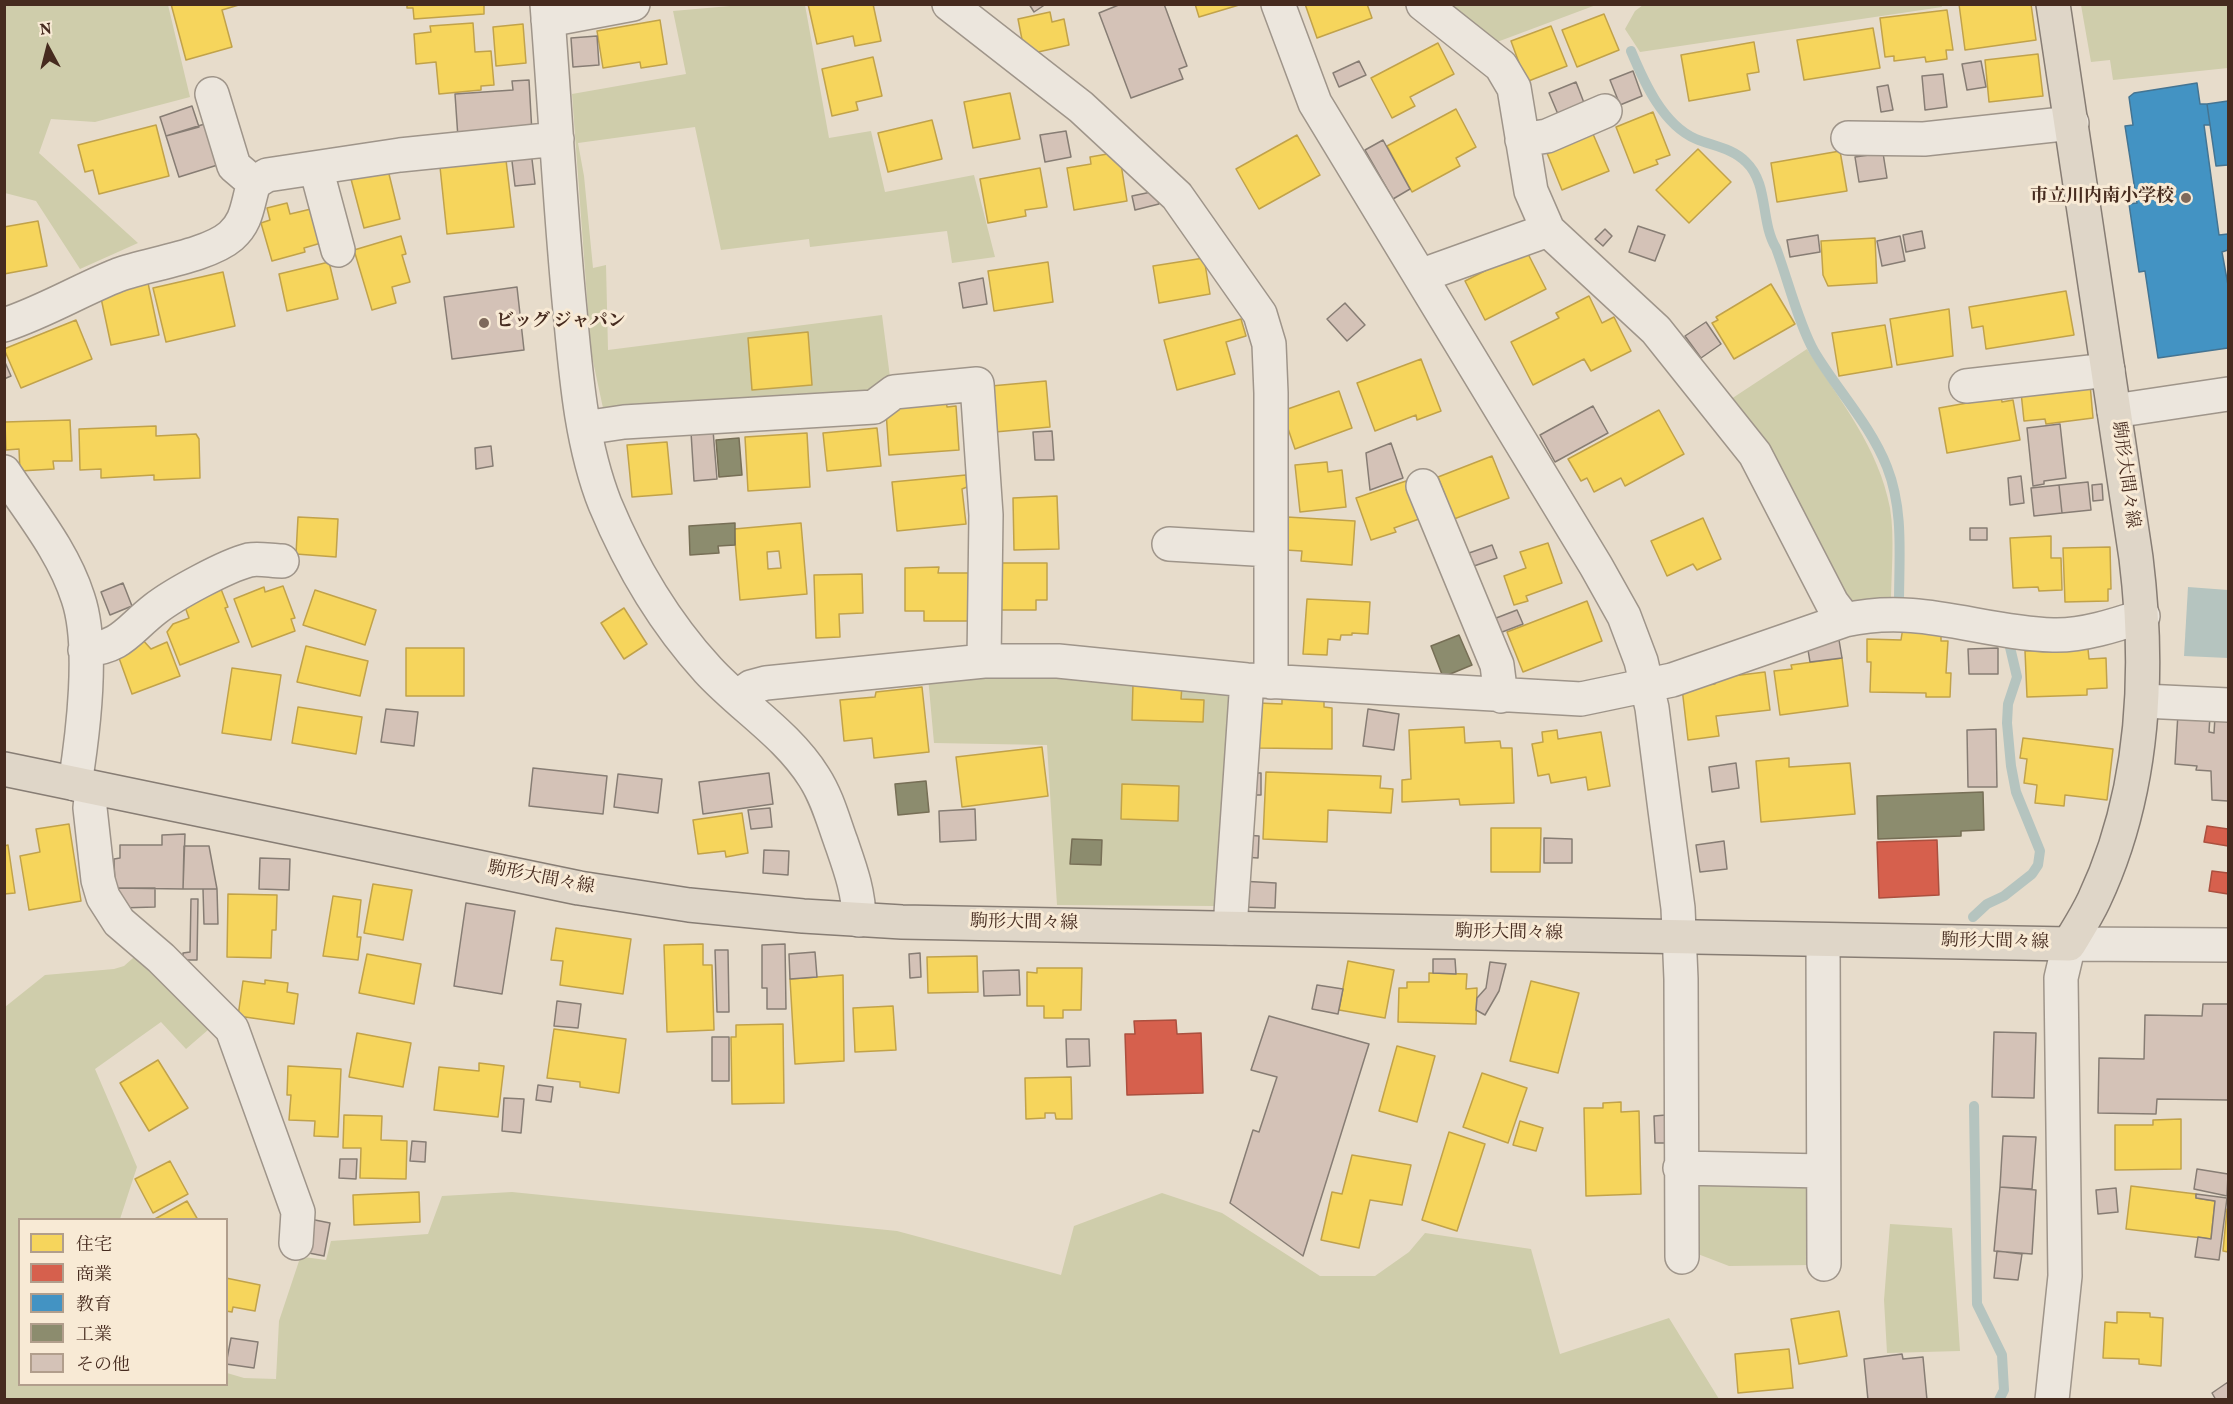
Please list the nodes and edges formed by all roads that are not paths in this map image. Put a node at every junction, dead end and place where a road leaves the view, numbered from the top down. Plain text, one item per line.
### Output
1 (633, 4) edge
2 (949, 4) edge
3 (1278, 4) edge
4 (1423, 4) edge
5 (2053, 4) edge
6 (547, 12) edge
7 (212, 94) dead end
8 (1605, 111) dead end
9 (2072, 123) junction
10 (1848, 138) dead end
11 (557, 139) junction
12 (1522, 140) junction
13 (316, 168) junction
14 (254, 183) junction
15 (1548, 230) junction
16 (338, 250) dead end
17 (1420, 276) junction
18 (4, 325) edge
19 (2108, 370) junction
20 (1966, 386) dead end
21 (2229, 394) edge
22 (2114, 411) junction
23 (584, 428) junction
24 (4, 472) edge
25 (1423, 486) dead end
26 (1169, 544) dead end
27 (1271, 550) junction
28 (282, 561) dead end
29 (2143, 616) junction
30 (1845, 620) junction
31 (85, 650) junction
32 (984, 661) junction
33 (1259, 681) junction
34 (1648, 685) junction
35 (1501, 696) junction
36 (737, 697) junction
37 (2143, 701) junction
38 (2229, 705) edge
39 (4, 769) edge
40 (83, 786) junction
41 (860, 920) junction
42 (1230, 928) junction
43 (1678, 938) junction
44 (1823, 941) junction
45 (2070, 944) junction
46 (2229, 945) edge
47 (1680, 1168) junction
48 (1824, 1171) junction
49 (296, 1243) dead end
50 (1682, 1257) dead end
51 (1824, 1264) dead end
52 (2052, 1400) edge

1 - 6 street
2 - 27 street
3 - 17 street
4 - 12 street
5 - 9 main road, 駒形大間々線
6 - 11 street
7 - 14 street
8 - 12 street
9 - 10 street
9 - 19 main road, 駒形大間々線
11 - 13 street
11 - 23 street
12 - 15 street
13 - 14 street
13 - 16 street
14 - 18 street
15 - 17 street
15 - 30 street
17 - 34 street
19 - 20 street
19 - 22 main road, 駒形大間々線
21 - 22 street
22 - 29 main road, 駒形大間々線
23 - 32 street
23 - 36 street
24 - 31 street
25 - 35 street
26 - 27 street
27 - 33 street
28 - 31 street
29 - 30 street
29 - 37 main road, 駒形大間々線
30 - 34 street
31 - 40 street
32 - 33 street
32 - 36 street
33 - 35 street
33 - 42 street
34 - 35 street
34 - 43 street
36 - 41 street
37 - 38 street
37 - 45 main road, 駒形大間々線
39 - 40 main road, 駒形大間々線
40 - 41 main road, 駒形大間々線
40 - 49 street
41 - 42 main road, 駒形大間々線
42 - 43 main road, 駒形大間々線
43 - 44 main road, 駒形大間々線
43 - 47 street
44 - 45 main road, 駒形大間々線
44 - 48 street
45 - 46 street
45 - 52 street
47 - 48 street
47 - 50 street
48 - 51 street

